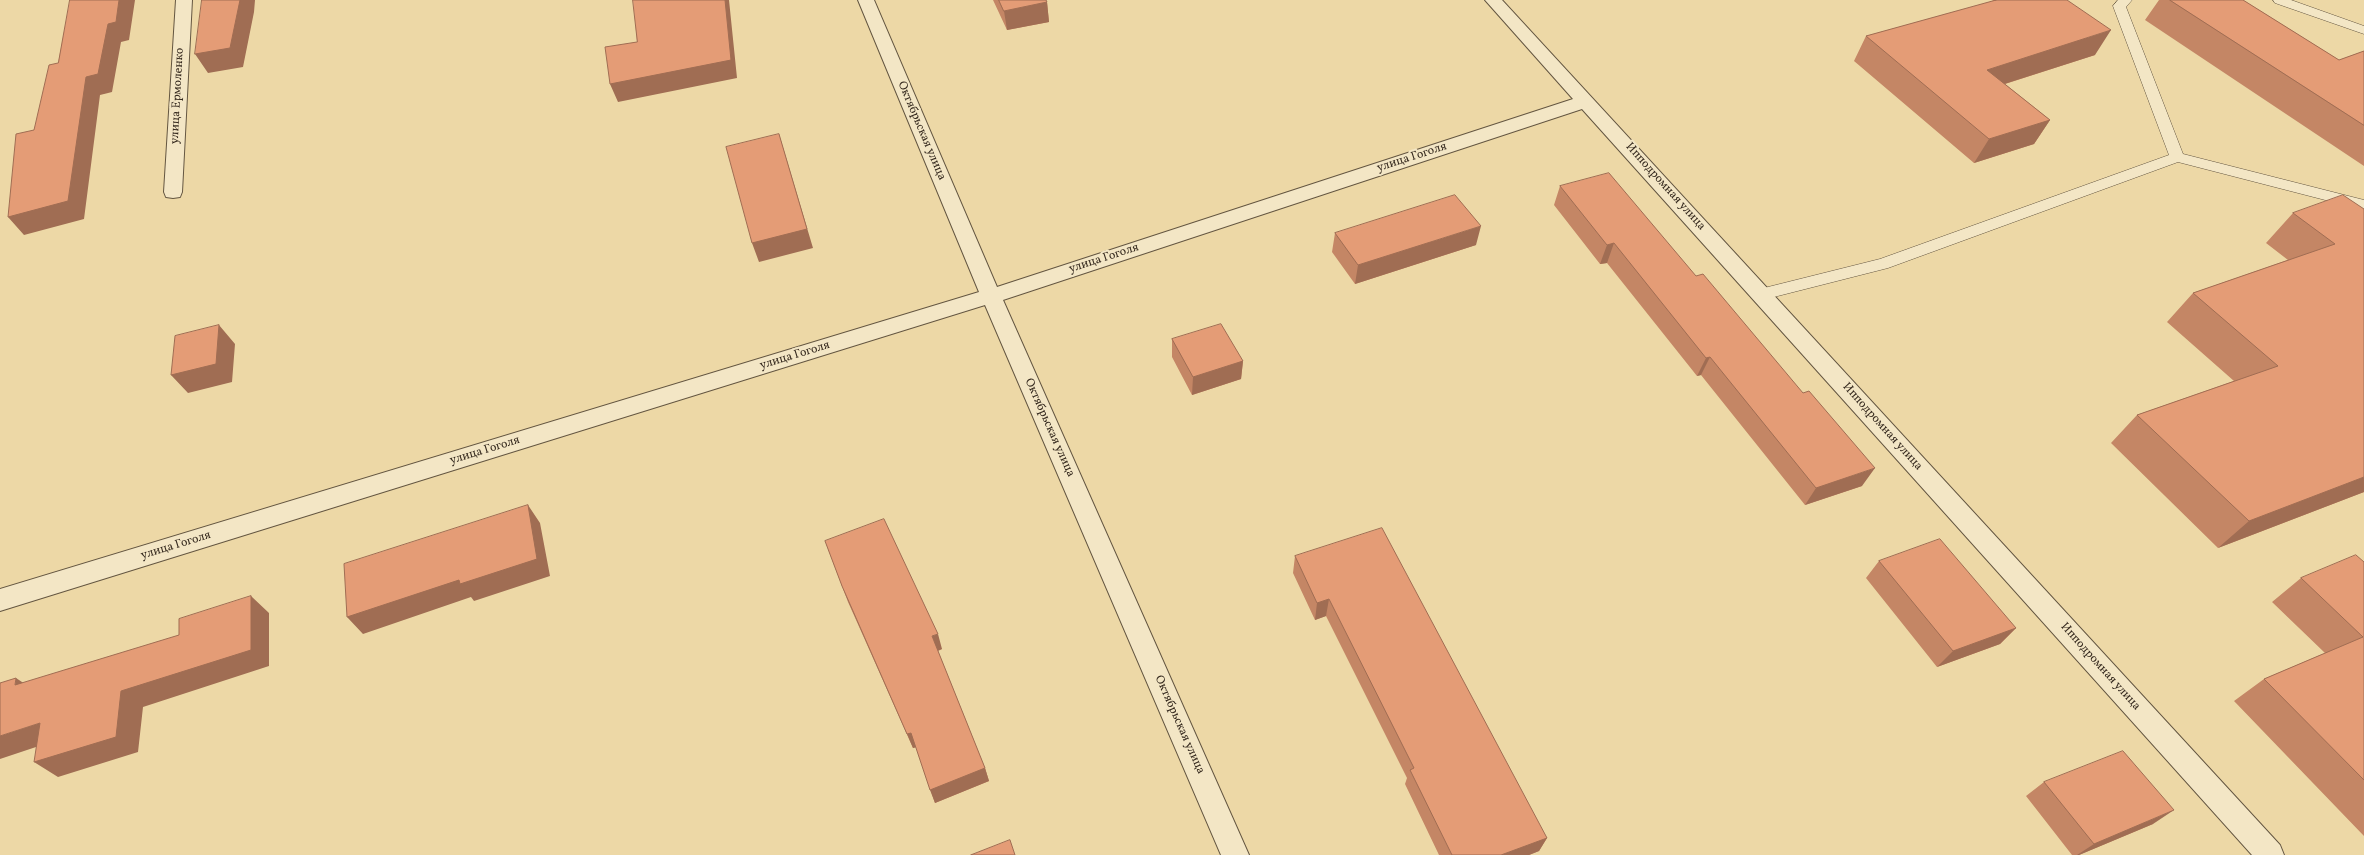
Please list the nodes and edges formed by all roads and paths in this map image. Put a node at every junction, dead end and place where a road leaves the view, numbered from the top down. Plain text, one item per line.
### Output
1 (184, 0) edge
2 (866, 0) edge
3 (1493, 0) edge
4 (2126, 0) edge
5 (2279, 0) edge
6 (2364, 30) edge
7 (1586, 101) junction
8 (2177, 156) junction
9 (172, 192) dead end
10 (2364, 205) edge
11 (1762, 294) junction
12 (991, 296) junction
13 (0, 600) edge
14 (1236, 855) edge
15 (2270, 855) edge

1 - 9 street, улица Ермоленко
2 - 12 street, Октябрьская улица
3 - 7 street, Ипподромная улица
4 - 8 lane
5 - 6 lane
7 - 11 street, Ипподромная улица
7 - 12 street, улица Гоголя
8 - 10 lane
8 - 11 lane
11 - 15 street, Ипподромная улица
12 - 13 street, улица Гоголя
12 - 14 street, Октябрьская улица

